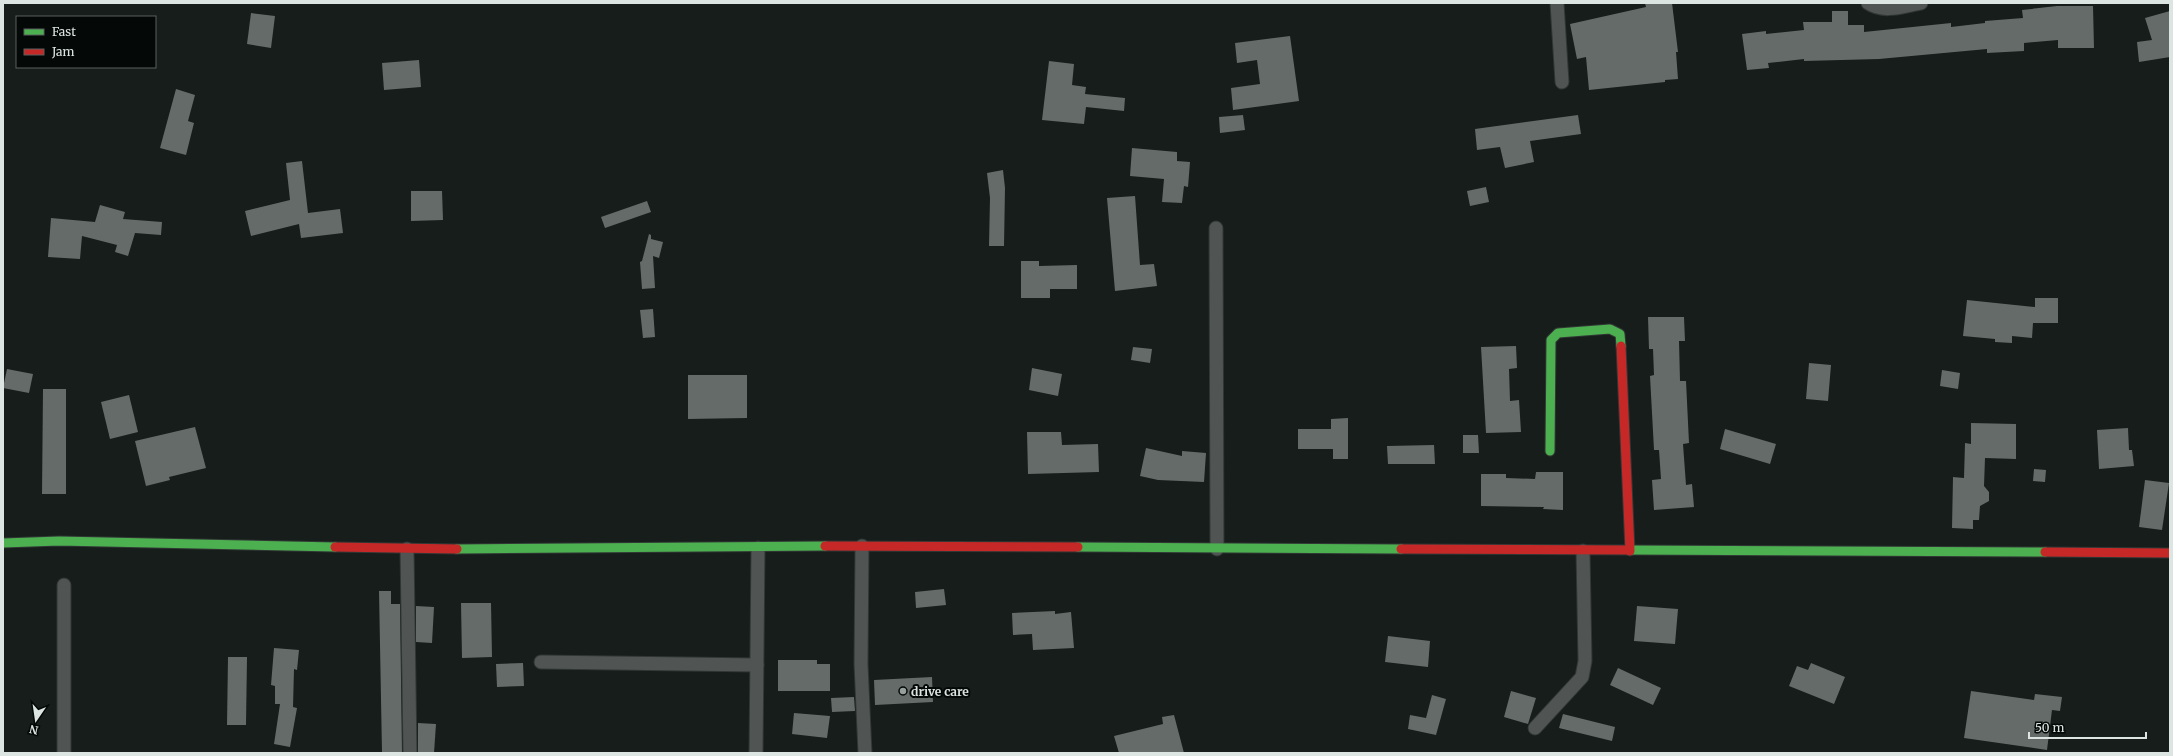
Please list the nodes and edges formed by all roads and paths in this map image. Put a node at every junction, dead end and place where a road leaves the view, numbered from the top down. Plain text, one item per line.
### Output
1 (1557, 3) edge
2 (1868, 3) edge
3 (1921, 3) edge
4 (1562, 82) dead end
5 (1216, 228) dead end
6 (1550, 450) dead end
7 (3, 543) edge
8 (862, 546) junction
9 (758, 548) junction
10 (407, 549) junction
11 (1217, 549) junction
12 (1583, 551) junction
13 (1630, 551) junction
14 (2170, 553) edge
15 (64, 585) dead end
16 (541, 662) dead end
17 (757, 664) junction
18 (1535, 728) dead end
19 (64, 753) edge
20 (410, 753) edge
21 (756, 753) edge
22 (865, 753) edge

1 - 4 street
2 - 3 street
5 - 11 street
6 - 13 main road
7 - 10 main road
8 - 9 main road
8 - 11 main road
8 - 22 street
9 - 10 main road
9 - 17 street
10 - 20 street
11 - 12 main road
12 - 13 main road
12 - 18 street
13 - 14 main road
15 - 19 street
16 - 17 street
17 - 21 street

